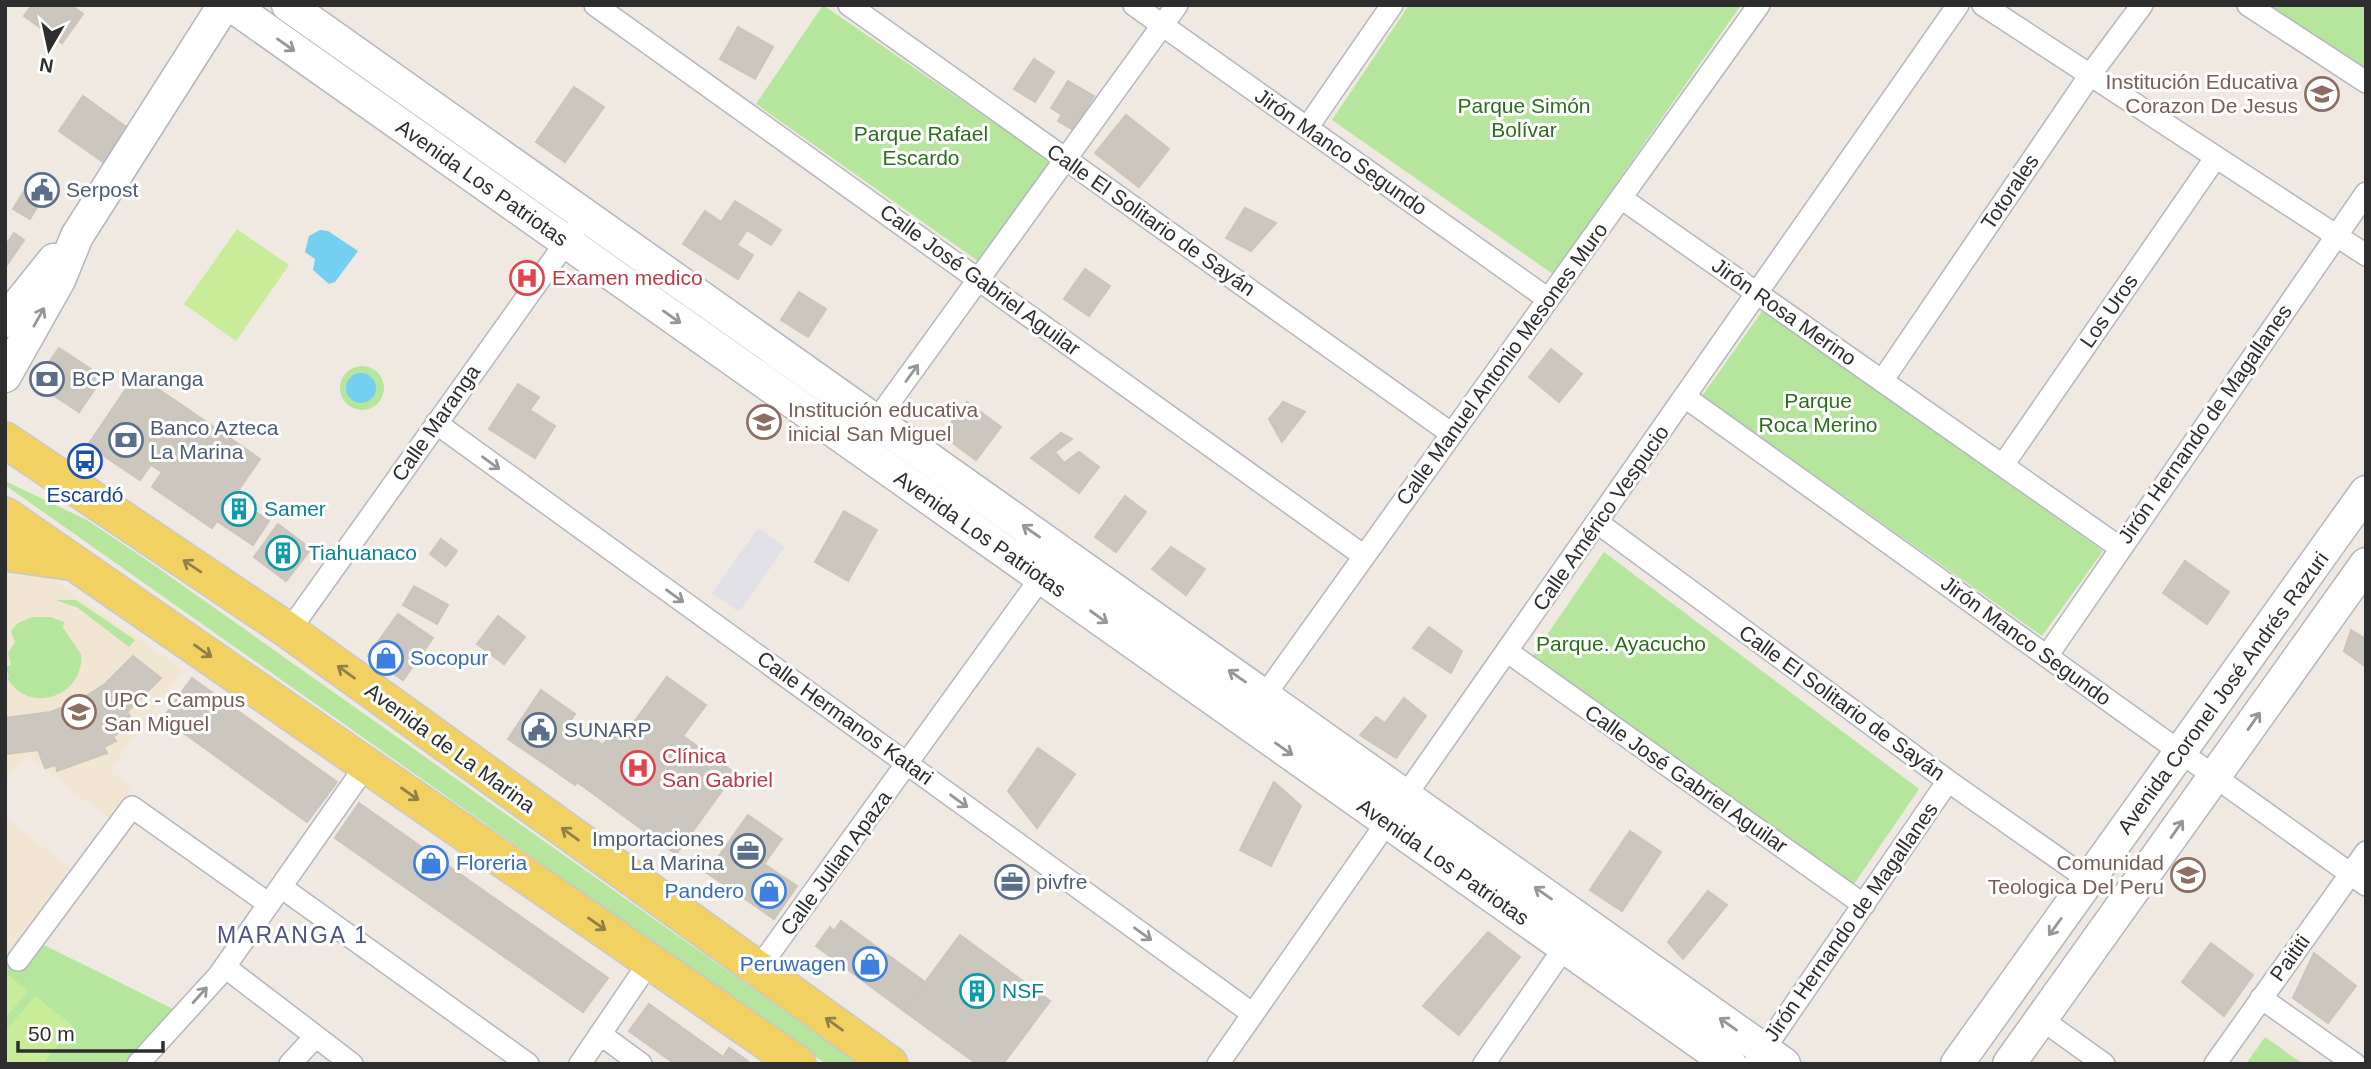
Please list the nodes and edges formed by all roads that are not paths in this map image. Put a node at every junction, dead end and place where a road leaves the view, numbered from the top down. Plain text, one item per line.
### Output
1 (225, 5) edge
2 (230, 5) edge
3 (288, 5) edge
4 (595, 5) edge
5 (849, 5) edge
6 (1133, 5) edge
7 (1177, 5) edge
8 (1392, 5) edge
9 (1759, 5) edge
10 (1958, 5) edge
11 (1983, 5) edge
12 (2142, 5) edge
13 (2248, 5) edge
14 (1163, 26) junction
15 (2090, 75) junction
16 (2366, 82) edge
17 (1307, 128) junction
18 (2216, 157) junction
19 (1067, 160) junction
20 (2366, 193) edge
21 (1621, 198) junction
22 (585, 216) junction
23 (77, 236) junction
24 (2335, 236) junction
25 (566, 242) junction
26 (2366, 256) edge
27 (980, 281) junction
28 (1757, 293) junction
29 (1548, 299) junction
30 (5, 321) edge
31 (5, 376) edge
32 (1882, 381) junction
33 (1685, 397) junction
34 (876, 421) junction
35 (436, 423) junction
36 (1452, 434) junction
37 (5, 440) edge
38 (857, 448) junction
39 (2003, 466) junction
40 (2366, 492) edge
41 (5, 515) edge
42 (1598, 523) junction
43 (2119, 547) junction
44 (1060, 552) junction
45 (20, 555) edge
46 (1364, 556) junction
47 (73, 562) junction
48 (2366, 564) edge
49 (1042, 577) junction
50 (160, 622) junction
51 (289, 631) junction
52 (1508, 652) junction
53 (2047, 656) junction
54 (1264, 696) junction
55 (1245, 722) junction
56 (2180, 752) junction
57 (367, 764) junction
58 (907, 764) junction
59 (2214, 776) junction
60 (1948, 781) junction
61 (1407, 797) junction
62 (1389, 824) junction
63 (2366, 852) edge
64 (2358, 879) edge
65 (2089, 880) junction
66 (275, 895) junction
67 (1864, 905) junction
68 (1564, 947) junction
69 (18, 960) dead end
70 (650, 961) junction
71 (225, 967) junction
72 (758, 969) junction
73 (2262, 998) junction
74 (1253, 1014) junction
75 (2041, 1019) junction
76 (600, 1034) junction
77 (314, 1037) junction
78 (1767, 1059) edge
79 (138, 1064) edge
80 (290, 1064) edge
81 (352, 1064) edge
82 (528, 1064) edge
83 (579, 1064) edge
84 (641, 1064) edge
85 (799, 1064) edge
86 (890, 1064) edge
87 (1218, 1064) edge
88 (1484, 1064) edge
89 (1730, 1064) edge
90 (1957, 1064) edge
91 (2009, 1064) edge
92 (2104, 1064) edge
93 (2215, 1064) edge
94 (2355, 1064) edge

1 - 23 main road
2 -> 25 main road, Avenida Los Patriotas
3 - 22 main road, Avenida Los Patriotas
4 - 27 street, Calle José Gabriel Aguilar
5 - 19 street, Calle El Solitario de Sayán
6 - 14 street, Jirón Manco Segundo
7 - 14 street
8 - 17 street
9 - 21 street, Calle Manuel Antonio Mesones Muro
10 - 28 street, Calle Américo Vespucio
11 - 15 street
12 - 15 street, Totorales
13 - 16 street
14 - 17 street, Jirón Manco Segundo
14 - 19 street
15 - 18 street
15 - 32 street, Totorales
17 - 29 street, Jirón Manco Segundo
18 - 24 street
18 - 39 street, Los Uros
19 - 27 street
19 - 36 street, Calle El Solitario de Sayán
20 - 24 street, Jirón Hernando de Magallanes
21 - 28 street, Jirón Rosa Merino
21 - 29 street, Calle Manuel Antonio Mesones Muro
22 - 25 street, Calle Maranga
22 - 34 main road, Avenida Los Patriotas
23 - 30 main road
31 -> 23 main road
24 - 26 street
24 - 43 street, Jirón Hernando de Magallanes
25 - 35 street, Calle Maranga
25 -> 38 main road, Avenida Los Patriotas
34 -> 27 street
27 - 46 street, Calle José Gabriel Aguilar
28 - 32 street, Jirón Rosa Merino
28 - 33 street, Calle Américo Vespucio
29 - 36 street, Calle Manuel Antonio Mesones Muro
32 - 39 street, Jirón Rosa Merino
33 - 42 street, Calle Américo Vespucio
33 - 53 street, Jirón Manco Segundo
34 - 38 street
44 -> 34 main road, Avenida Los Patriotas
35 - 51 street, Calle Maranga
35 -> 58 street, Calle Hermanos Katari
36 - 46 street, Calle Manuel Antonio Mesones Muro
51 -> 37 main road, Avenida de La Marina
38 - 49 main road, Avenida Los Patriotas
39 - 43 street, Jirón Rosa Merino
40 - 56 main road, Avenida Coronel José Andrés Razuri
41 - 47 main road
42 - 52 street, Calle Américo Vespucio
42 - 60 street, Calle El Solitario de Sayán
43 - 53 street, Jirón Hernando de Magallanes
44 - 49 street, Calle Julian Apaza
54 -> 44 main road, Avenida Los Patriotas
45 - 47 main road
45 - 50 main road
46 - 54 street, Calle Manuel Antonio Mesones Muro
47 - 50 main road
59 -> 48 main road, Avenida Coronel José Andrés Razuri
49 -> 55 main road, Avenida Los Patriotas
49 - 58 street, Calle Julian Apaza
50 -> 57 main road
72 -> 51 main road, Avenida de La Marina
52 - 61 street, Calle Américo Vespucio
52 - 67 street, Calle José Gabriel Aguilar
53 - 56 street, Jirón Manco Segundo
54 - 55 street, Calle Manuel Antonio Mesones Muro
54 - 61 main road, Avenida Los Patriotas
55 -> 62 main road, Avenida Los Patriotas
56 - 59 street, Jirón Manco Segundo
56 - 65 main road, Avenida Coronel José Andrés Razuri
57 - 66 street
57 -> 70 main road
58 - 72 street, Calle Julian Apaza
58 -> 74 street, Calle Hermanos Katari
59 - 64 street, Jirón Manco Segundo
75 -> 59 main road, Avenida Coronel José Andrés Razuri
60 - 65 street, Calle El Solitario de Sayán
60 - 67 street, Jirón Hernando de Magallanes
61 - 62 street, Calle Américo Vespucio
78 -> 61 main road, Avenida Los Patriotas
62 - 68 main road, Avenida Los Patriotas
62 - 74 street, Calle Américo Vespucio
63 - 64 street, Paititi
64 - 73 street, Paititi
65 -> 90 main road, Avenida Coronel José Andrés Razuri
66 - 69 street
66 - 71 street
66 - 82 street
67 - 78 street, Jirón Hernando de Magallanes
68 - 88 street
68 - 89 main road, Avenida Los Patriotas
70 - 76 street
70 - 85 main road
71 - 77 street
79 -> 71 street
86 -> 72 main road, Avenida de La Marina
73 - 93 street, Paititi
73 - 94 street
74 - 87 street, Calle Américo Vespucio
75 - 91 main road, Avenida Coronel José Andrés Razuri
75 - 92 street
76 - 83 street
76 - 84 street
77 - 80 street
77 - 81 street

